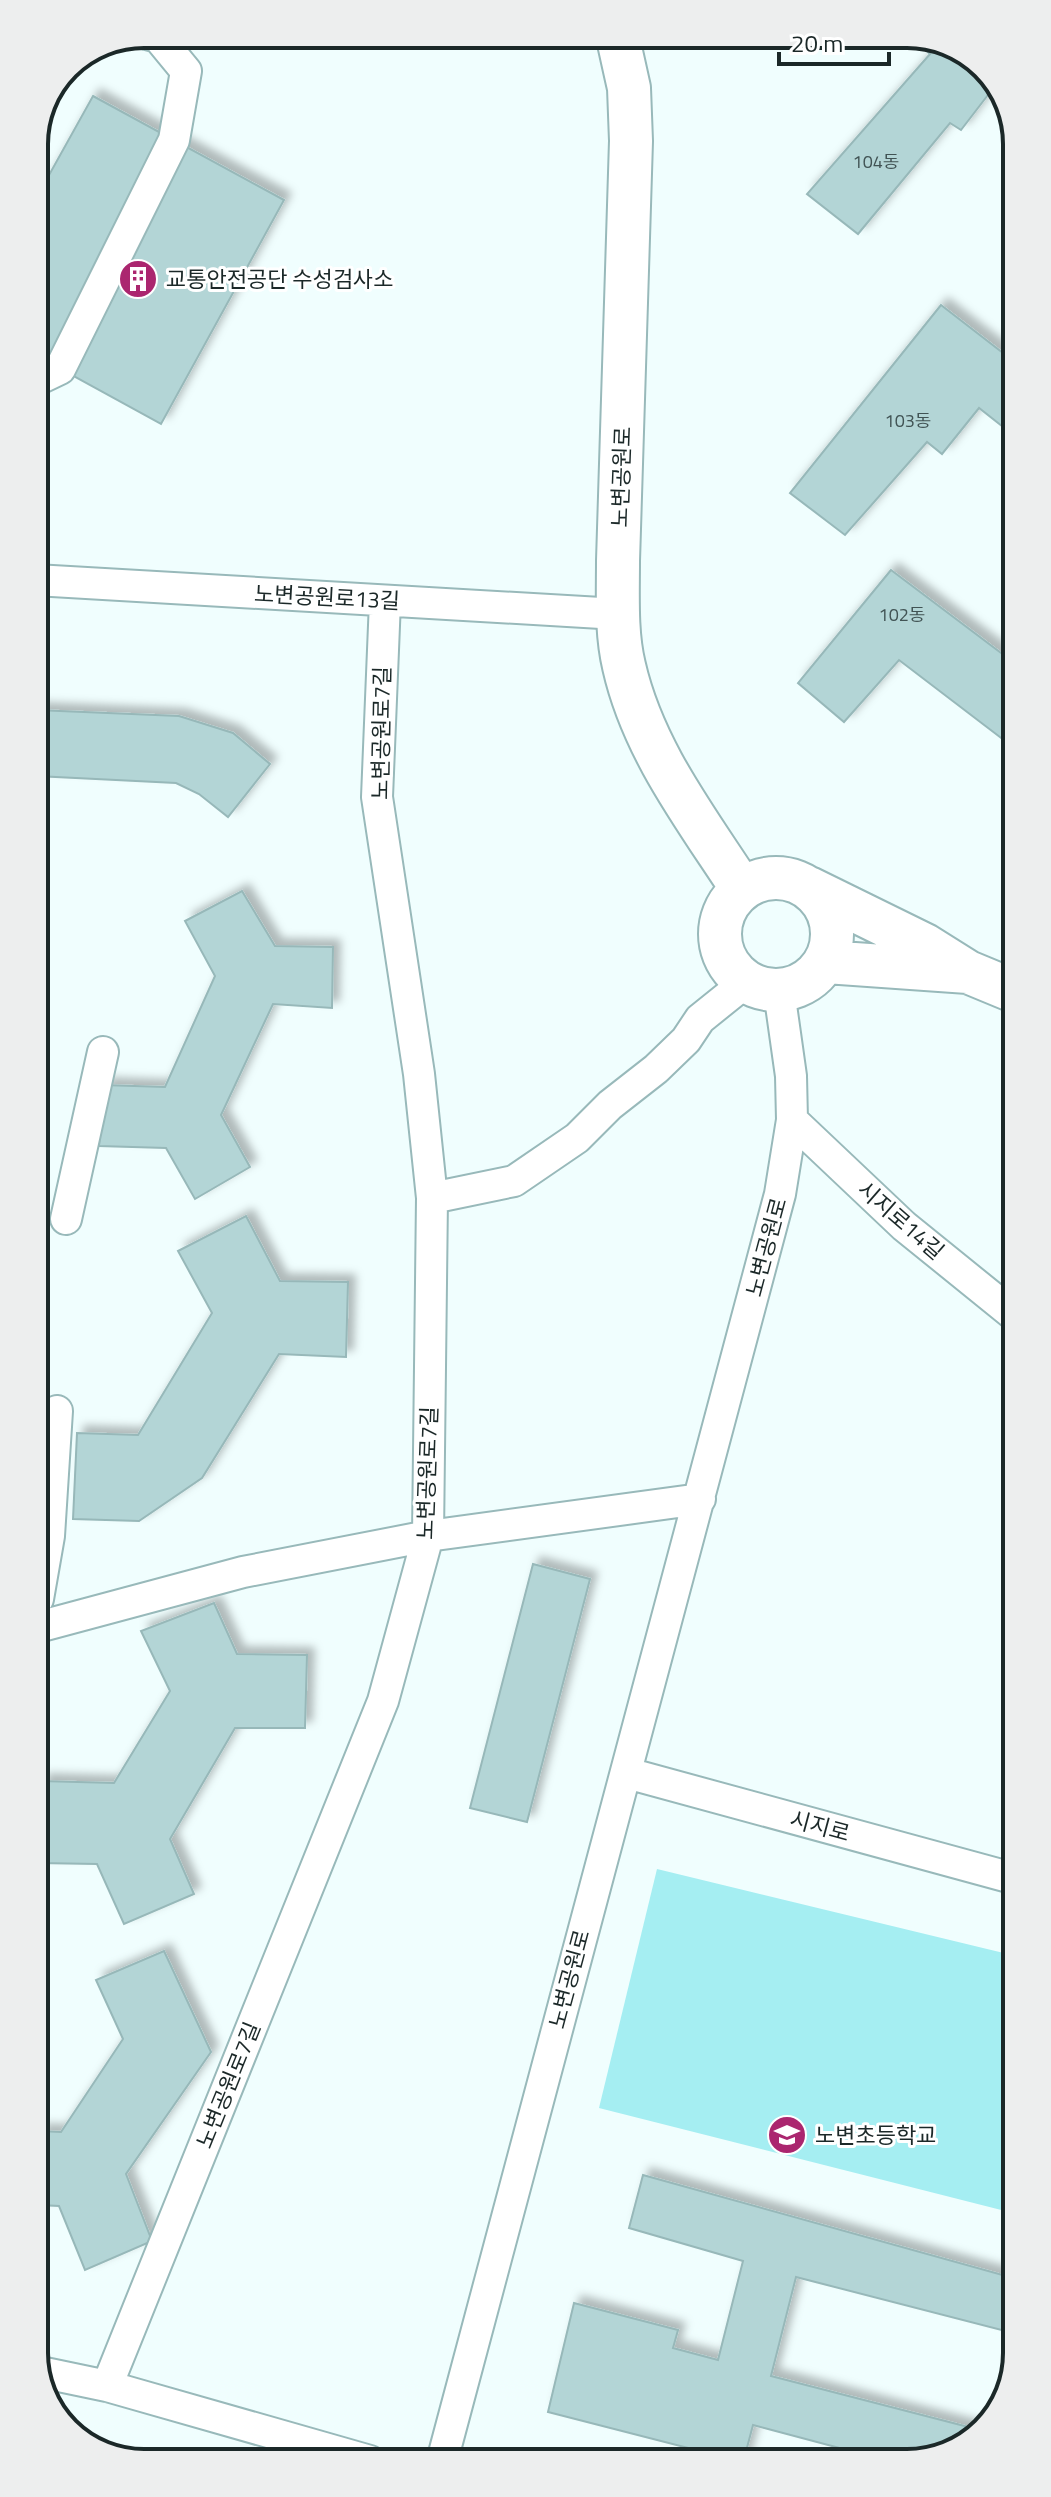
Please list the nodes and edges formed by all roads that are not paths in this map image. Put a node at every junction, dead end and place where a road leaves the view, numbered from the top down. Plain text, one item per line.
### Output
1 (167, 48) edge
2 (620, 48) edge
3 (48, 375) edge
4 (48, 581) edge
5 (385, 601) junction
6 (618, 614) junction
7 (797, 882) junction
8 (742, 889) junction
9 (826, 962) junction
10 (968, 972) junction
11 (763, 986) junction
12 (1003, 986) edge
13 (103, 1052) dead end
14 (792, 1120) junction
15 (432, 1198) junction
16 (66, 1219) dead end
17 (1003, 1306) edge
18 (57, 1411) dead end
19 (700, 1499) junction
20 (428, 1536) junction
21 (48, 1542) edge
22 (48, 1624) edge
23 (627, 1773) junction
24 (1003, 1872) edge
25 (51, 2374) edge
26 (107, 2386) junction
27 (328, 2449) edge
28 (445, 2449) edge

1 - 3 street
2 - 6 street, 노변공원로
4 - 5 street, 노변공원로13길
5 - 6 street, 노변공원로13길
5 - 15 street, 노변공원로7길
6 - 8 street, 노변공원로
7 - 8 street
7 - 9 street
7 - 10 street
8 - 11 street
9 - 10 street
9 - 11 street
10 - 12 street
11 - 14 street, 노변공원로
11 - 15 street
13 - 16 street
14 - 17 street, 시지로14길
14 - 19 street, 노변공원로
15 - 20 street, 노변공원로7길
18 - 21 street
19 - 20 street
19 - 23 street, 노변공원로
20 - 22 street
20 - 26 street, 노변공원로7길
23 - 24 street, 시지로
23 - 28 street, 노변공원로
25 - 26 street
26 - 27 street

